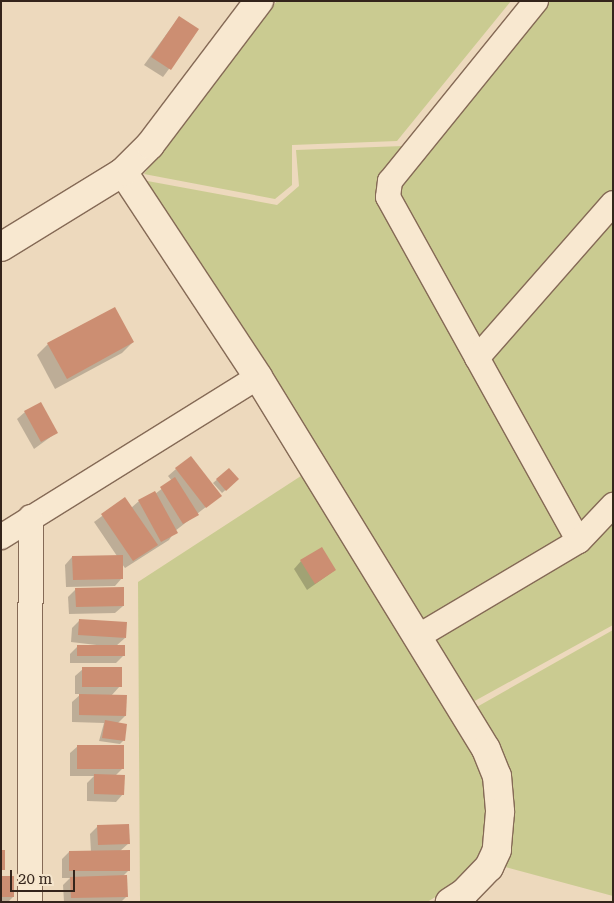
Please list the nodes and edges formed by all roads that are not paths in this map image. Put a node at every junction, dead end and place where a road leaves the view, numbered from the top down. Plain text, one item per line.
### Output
1 (259, 1) edge
2 (536, 1) edge
3 (123, 172) junction
4 (613, 203) edge
5 (1, 247) edge
6 (477, 358) junction
7 (258, 377) junction
8 (613, 505) edge
9 (31, 517) junction
10 (1, 537) edge
11 (579, 541) junction
12 (417, 637) junction
13 (30, 902) edge
14 (450, 902) edge

1 - 3 street
2 - 6 street
3 - 5 street
3 - 7 street
4 - 6 street
6 - 11 street
7 - 9 street
7 - 12 street
8 - 11 street
9 - 10 street
9 - 13 street
11 - 12 street
12 - 14 street

